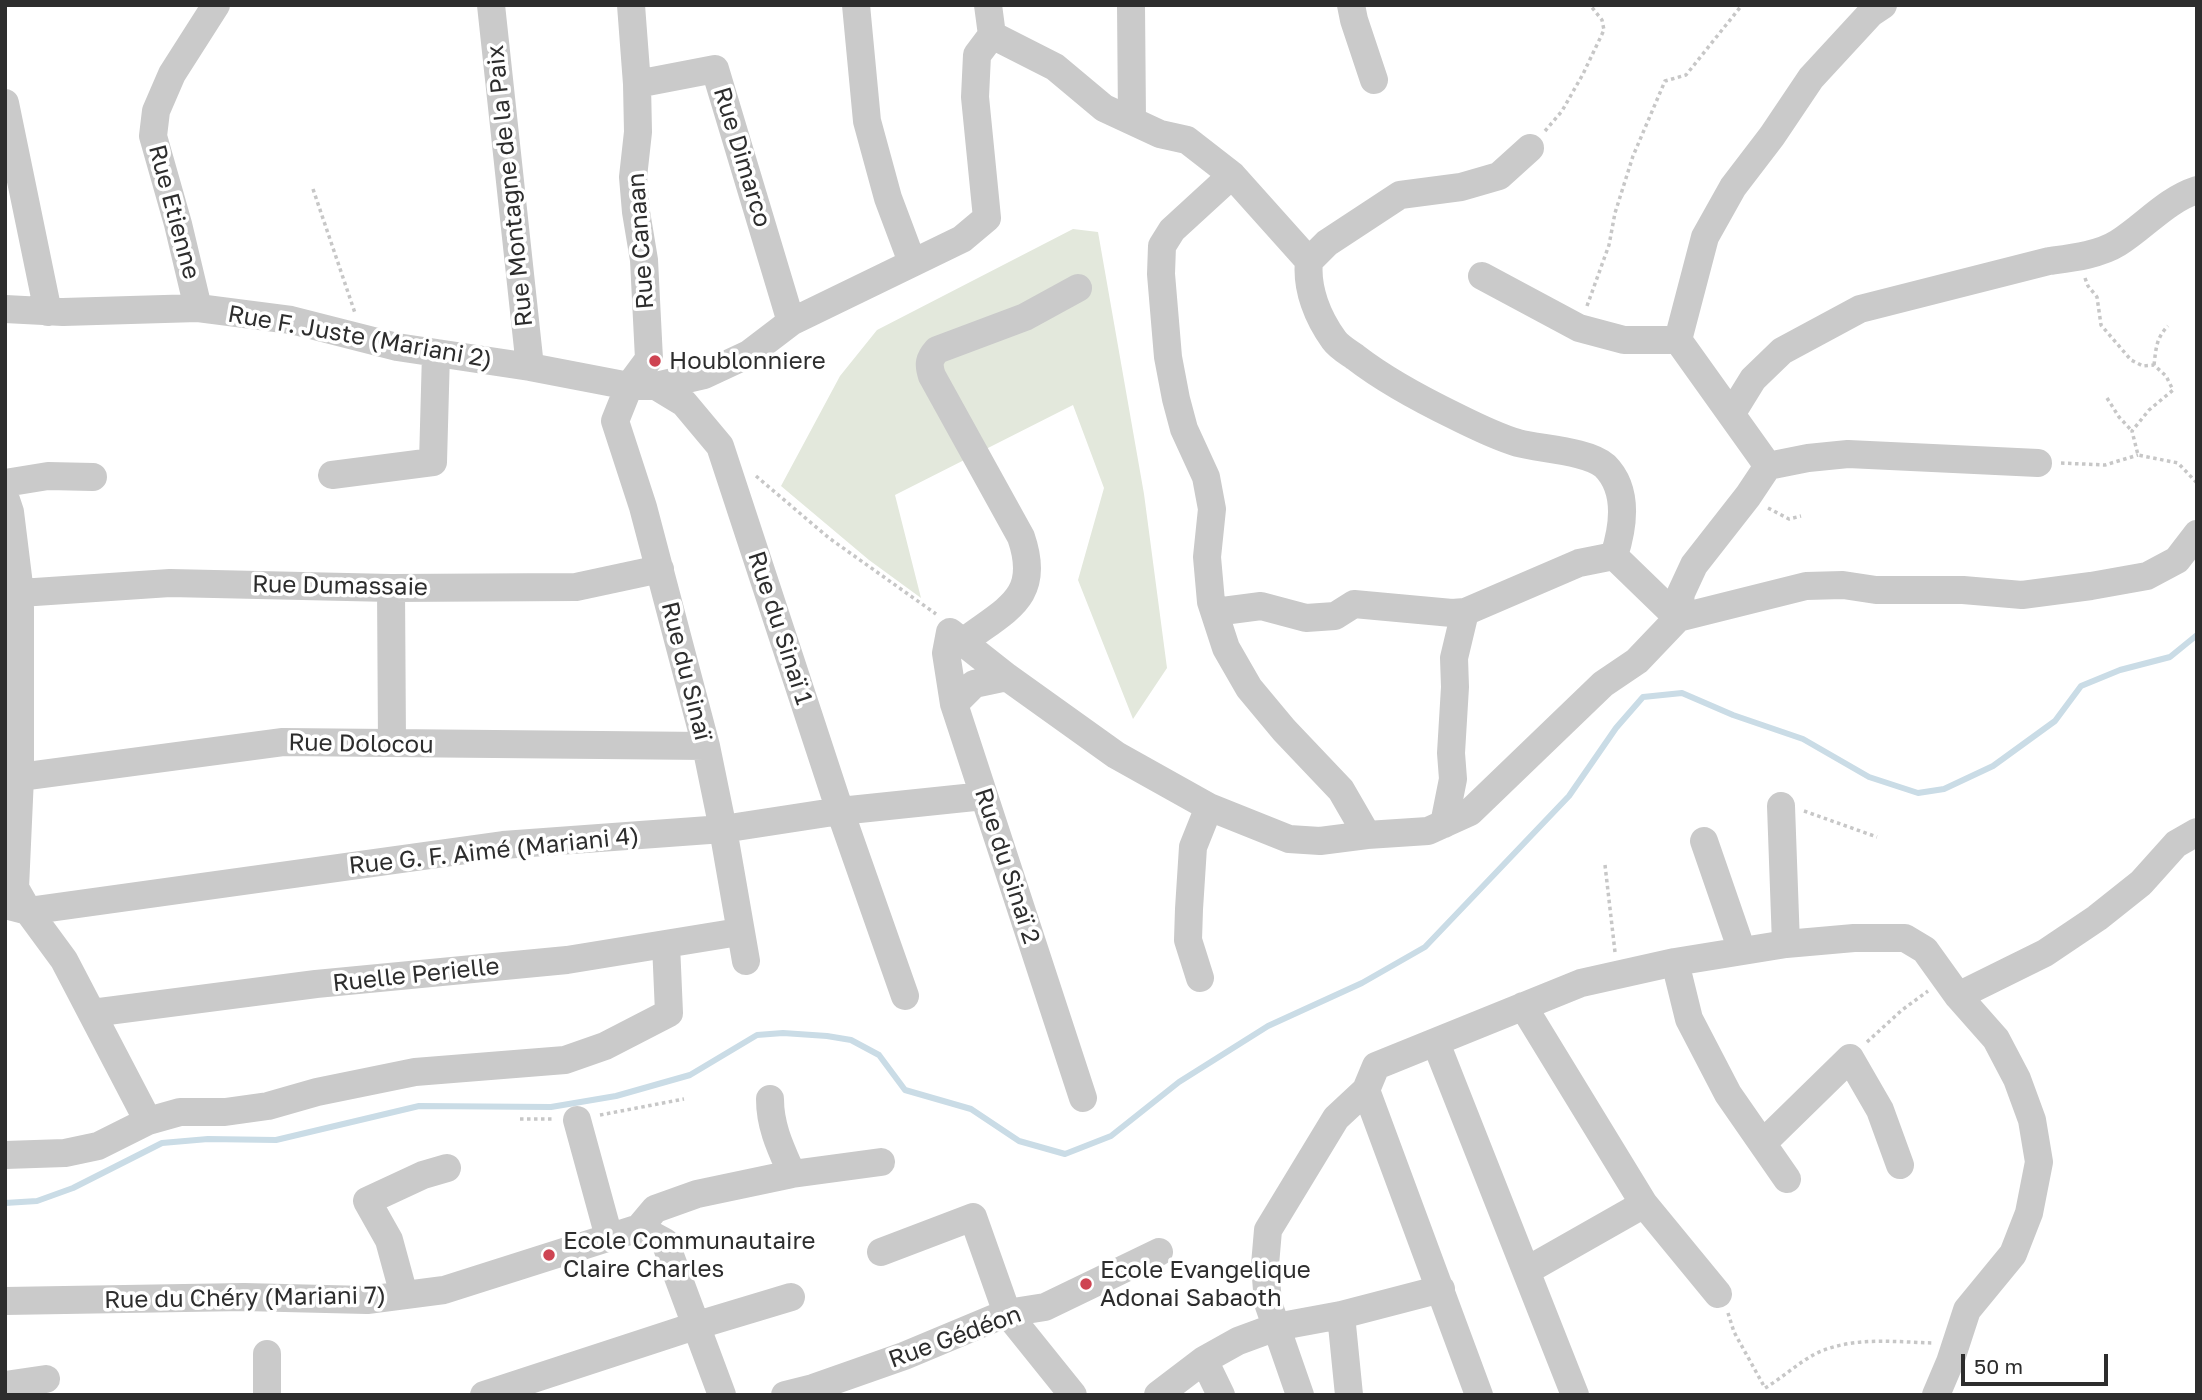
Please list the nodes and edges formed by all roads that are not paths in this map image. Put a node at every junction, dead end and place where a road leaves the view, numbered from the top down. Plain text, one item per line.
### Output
1 (216, 5) edge
2 (491, 5) edge
3 (631, 5) edge
4 (856, 5) edge
5 (988, 5) edge
6 (1131, 5) edge
7 (1351, 5) edge
8 (1883, 5) edge
9 (992, 36) junction
10 (1374, 80) dead end
11 (637, 84) junction
12 (5, 103) edge
13 (1132, 120) junction
14 (1530, 148) road end
15 (1232, 175) junction
16 (2197, 190) edge
17 (1309, 261) junction
18 (912, 262) junction
19 (1482, 276) dead end
20 (1078, 288) dead end
21 (198, 308) junction
22 (5, 309) edge
23 (48, 312) junction
24 (791, 322) junction
25 (1678, 340) junction
26 (436, 353) junction
27 (530, 367) junction
28 (642, 386) junction
29 (1732, 413) junction
30 (2038, 463) road end
31 (1768, 466) junction
32 (332, 475) dead end
33 (93, 477) dead end
34 (5, 483) edge
35 (5, 497) edge
36 (2197, 534) edge
37 (9, 547) edge
38 (1614, 556) junction
39 (660, 569) junction
40 (391, 588) junction
41 (20, 593) junction
42 (1214, 612) junction
43 (1465, 612) junction
44 (1678, 618) junction
45 (957, 637) junction
46 (1007, 677) junction
47 (954, 704) junction
48 (392, 743) junction
49 (706, 746) junction
50 (20, 777) junction
51 (984, 796) junction
52 (1781, 806) road end
53 (1209, 807) junction
54 (841, 811) junction
55 (1444, 824) junction
56 (723, 829) junction
57 (2197, 832) edge
58 (1367, 835) junction
59 (1704, 841) dead end
60 (17, 908) edge
61 (739, 932) junction
62 (666, 944) junction
63 (1786, 944) junction
64 (1742, 951) junction
65 (746, 961) dead end
66 (1675, 962) junction
67 (1200, 978) dead end
68 (905, 996) dead end
69 (1958, 996) junction
70 (1522, 1006) junction
71 (92, 1013) junction
72 (1436, 1043) junction
73 (1366, 1090) junction
74 (1083, 1098) dead end
75 (770, 1100) dead end
76 (577, 1119) road end
77 (148, 1121) junction
78 (1763, 1143) junction
79 (5, 1155) edge
80 (881, 1162) dead end
81 (1900, 1165) dead end
82 (447, 1168) dead end
83 (792, 1174) junction
84 (1787, 1179) dead end
85 (1644, 1204) junction
86 (639, 1228) junction
87 (609, 1237) junction
88 (881, 1252) dead end
89 (1159, 1252) dead end
90 (1526, 1271) junction
91 (1441, 1289) junction
92 (1718, 1294) road end
93 (404, 1295) junction
94 (791, 1297) dead end
95 (5, 1301) edge
96 (1007, 1313) junction
97 (1341, 1315) junction
98 (698, 1325) junction
99 (1276, 1327) junction
100 (267, 1354) dead end
101 (1204, 1360) junction
102 (46, 1379) dead end
103 (5, 1385) edge
104 (267, 1395) edge
105 (484, 1395) edge
106 (722, 1395) edge
107 (785, 1395) edge
108 (1073, 1395) edge
109 (1158, 1395) edge
110 (1221, 1395) edge
111 (1300, 1395) edge
112 (1349, 1395) edge
113 (1479, 1395) edge
114 (1575, 1395) edge
115 (1936, 1395) edge

1 - 21 street, Rue Etienne
2 - 27 street, Rue Montagne de la Paix
3 - 11 street, Rue Canaan
4 - 18 street
5 - 9 street
6 - 13 street
7 - 10 street
8 - 25 street
9 - 13 street
9 - 18 street
11 - 24 street, Rue Dimarco
11 - 28 street, Rue Canaan
12 - 23 street
13 - 15 street
14 - 17 street
15 - 17 street
15 - 42 street
16 - 29 street
17 - 38 street
18 - 24 street
19 - 25 street
20 - 45 street
21 - 23 street, Rue F. Juste (Mariani 2)
21 - 26 street, Rue F. Juste (Mariani 2)
22 - 23 street, Rue F. Juste (Mariani 2)
24 - 28 street
25 - 29 street
26 - 27 street, Rue F. Juste (Mariani 2)
26 - 32 street
27 - 28 street, Rue F. Juste (Mariani 2)
28 - 39 street, Rue du Sinaï
28 - 54 street, Rue du Sinaï 1
29 - 31 street
30 - 31 street
31 - 44 street
33 - 34 street
35 - 37 street
36 - 44 street
37 - 41 street
38 - 43 street
38 - 44 street
39 - 40 street, Rue Dumassaie
39 - 49 street, Rue du Sinaï
40 - 41 street, Rue Dumassaie
40 - 48 street
41 - 50 street
42 - 43 street
42 - 58 street
43 - 55 street
44 - 55 street
45 - 46 street
45 - 47 street, Rue du Sinaï 2
46 - 47 street
46 - 53 street
47 - 51 street, Rue du Sinaï 2
48 - 49 street, Rue Dolocou
48 - 50 street, Rue Dolocou
49 - 56 street, Rue du Sinaï
50 - 60 street
51 - 54 street, Rue G. F. Aimé (Mariani 4)
51 - 74 street, Rue du Sinaï 2
52 - 63 street
53 - 58 street
53 - 67 street
54 - 56 street, Rue G. F. Aimé (Mariani 4)
54 - 68 street, Rue du Sinaï 1
55 - 58 street
56 - 60 street, Rue G. F. Aimé (Mariani 4)
56 - 61 street, Rue du Sinaï
57 - 69 street
59 - 64 street
60 - 71 street
61 - 62 street, Ruelle Perielle
61 - 65 street, Rue du Sinaï
62 - 71 street, Ruelle Perielle
62 - 77 street
63 - 64 street
63 - 69 street
64 - 66 street
66 - 70 street
66 - 78 street
69 - 115 street
70 - 72 street
70 - 85 street
71 - 77 street
72 - 73 street
72 - 90 street
73 - 91 street
73 - 99 street
75 - 83 street
76 - 87 street
77 - 79 street
78 - 81 street
78 - 84 street
80 - 83 street, Rue du Chéry (Mariani 7)
82 - 93 street
83 - 86 street, Rue du Chéry (Mariani 7)
85 - 90 street
85 - 92 street
86 - 87 street, Rue du Chéry (Mariani 7)
86 - 98 street
87 - 93 street, Rue du Chéry (Mariani 7)
88 - 96 street
89 - 96 street, Rue Gédéon
90 - 114 street
91 - 97 street
91 - 113 street
93 - 95 street, Rue du Chéry (Mariani 7)
94 - 98 street
96 - 107 street, Rue Gédéon
96 - 108 street
97 - 99 street
97 - 112 street
98 - 105 street
98 - 106 street
99 - 101 street
99 - 111 street
100 - 104 street
101 - 109 street
101 - 110 street
102 - 103 street

